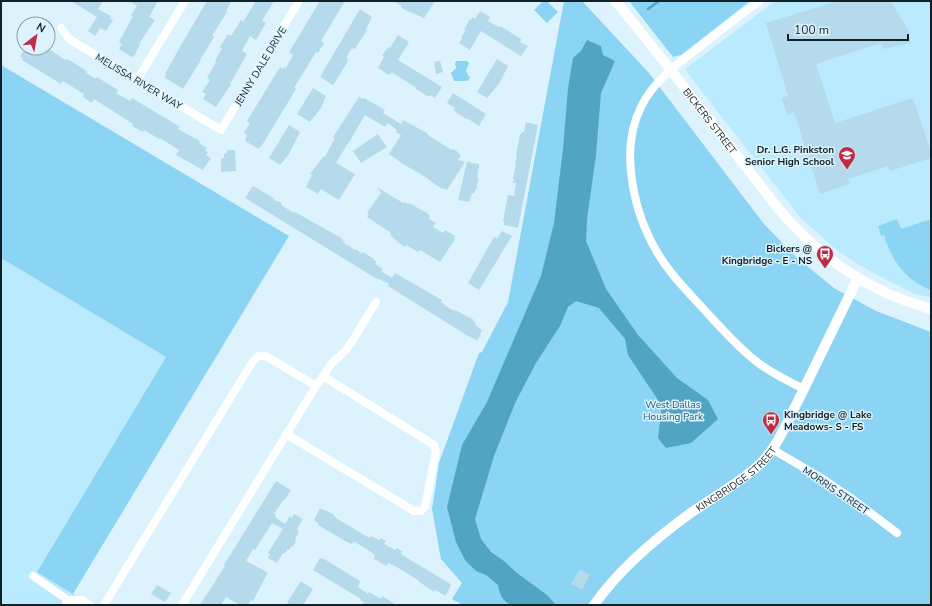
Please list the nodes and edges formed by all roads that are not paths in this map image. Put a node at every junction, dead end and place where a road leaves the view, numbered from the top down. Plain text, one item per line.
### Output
1 (186, 1) edge
2 (299, 1) edge
3 (615, 1) edge
4 (760, 1) edge
5 (61, 28) dead end
6 (671, 70) junction
7 (137, 80) junction
8 (221, 130) joint
9 (858, 278) junction
10 (376, 302) dead end
11 (931, 309) edge
12 (322, 376) junction
13 (316, 386) junction
14 (804, 388) junction
15 (286, 434) junction
16 (772, 449) junction
17 (897, 533) dead end
18 (33, 576) dead end
19 (67, 602) edge
20 (89, 605) edge
21 (104, 605) edge
22 (182, 605) edge
23 (594, 605) edge

1 - 7 street
2 - 8 street, JENNY DALE DRIVE
3 - 6 street, BICKERS STREET
4 - 6 street
5 - 7 street, MELISSA RIVER WAY
6 - 9 street, BICKERS STREET
6 - 14 street
7 - 8 street, MELISSA RIVER WAY
9 - 11 street, BICKERS STREET
9 - 14 street, KINGBRIDGE STREET
10 - 12 street
12 - 13 street
12 - 15 street
13 - 15 street
13 - 21 street
14 - 16 street, KINGBRIDGE STREET
15 - 22 street
16 - 17 street, MORRIS STREET
16 - 23 street, KINGBRIDGE STREET
18 - 19 street
19 - 20 street

